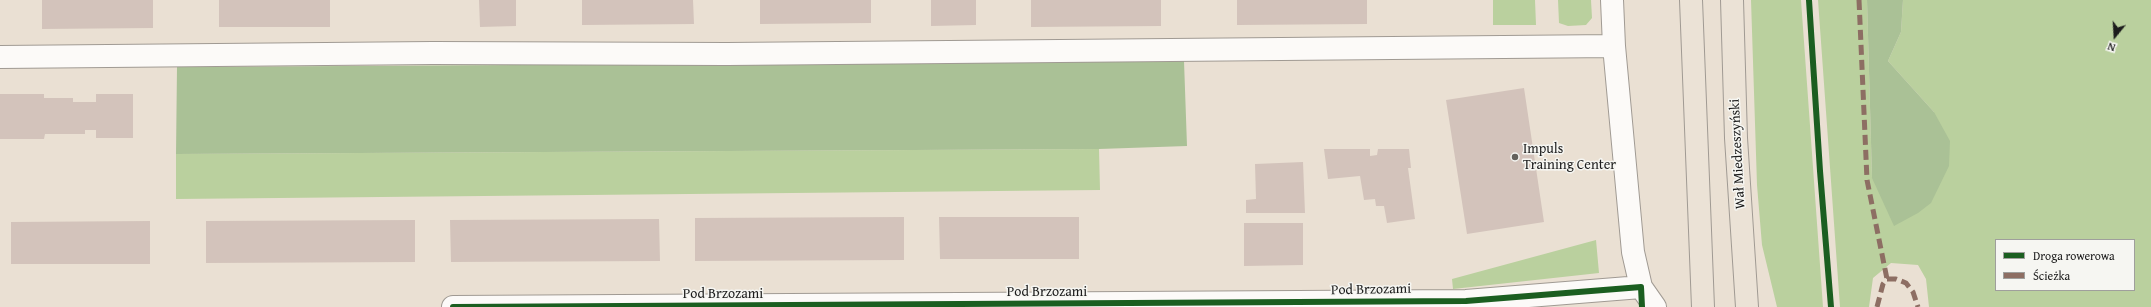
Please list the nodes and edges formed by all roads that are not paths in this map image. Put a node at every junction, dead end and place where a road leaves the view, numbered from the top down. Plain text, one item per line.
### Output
1 (1612, 0) edge
2 (1691, 0) edge
3 (1732, 0) edge
4 (1614, 46) junction
5 (0, 57) edge
6 (1641, 287) junction
7 (453, 307) edge
8 (1655, 307) edge
9 (1703, 307) edge
10 (1747, 307) edge

1 - 4 street
2 - 9 main road
3 - 10 main road, Wał Miedzeszyński
4 - 5 street
4 - 6 street
6 - 7 street, Pod Brzozami
6 - 8 street

